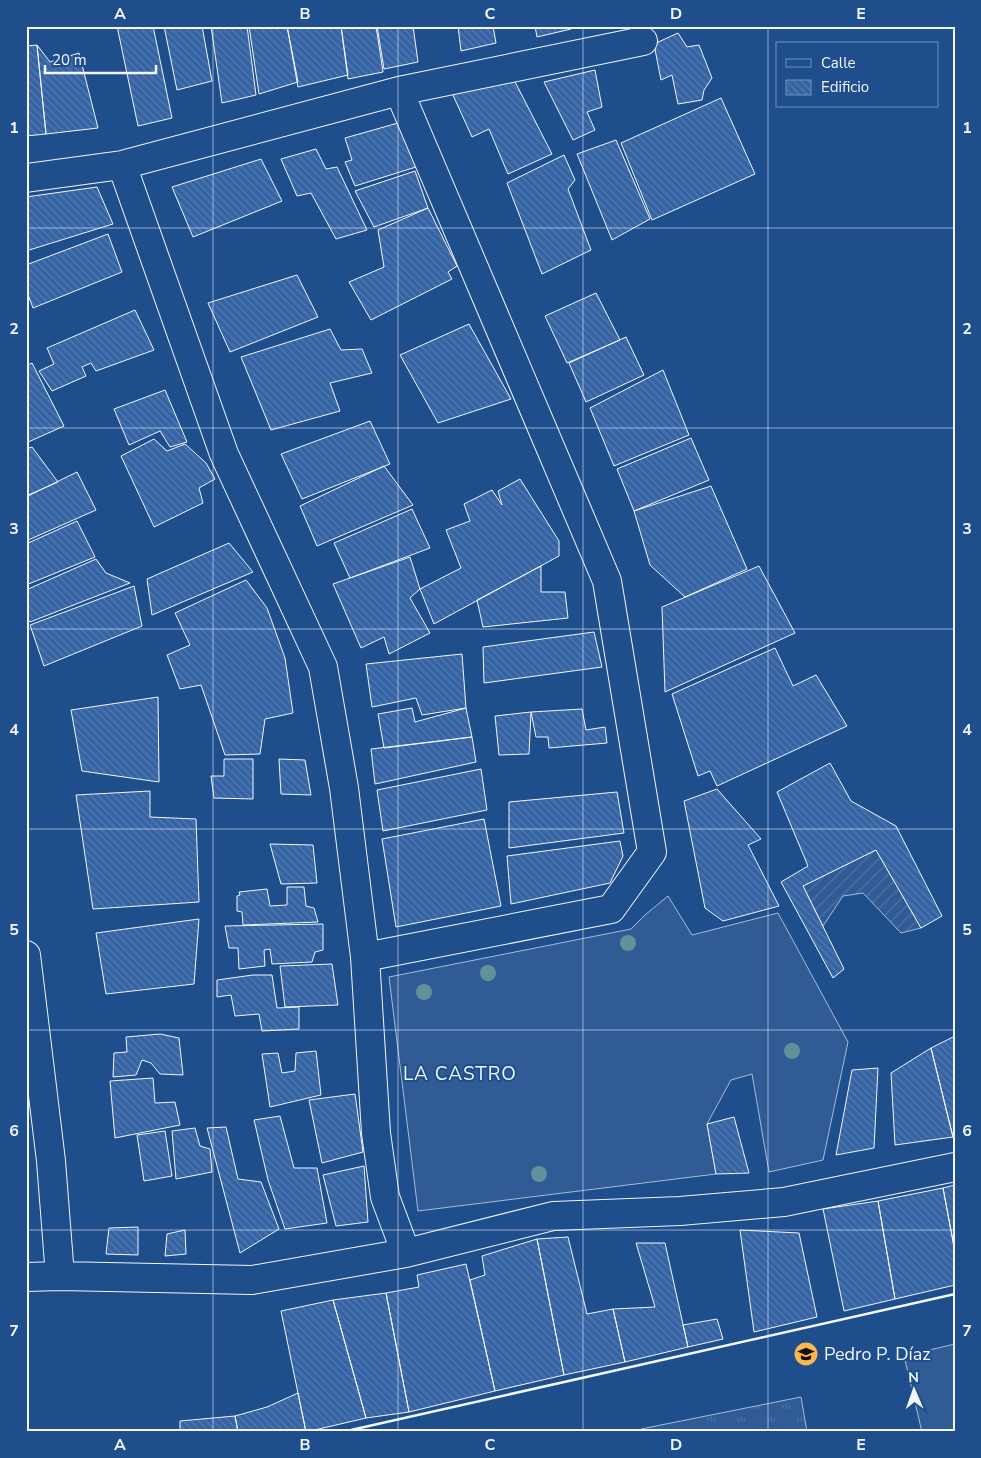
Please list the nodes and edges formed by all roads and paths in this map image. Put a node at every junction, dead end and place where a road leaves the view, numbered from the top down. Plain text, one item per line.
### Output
1 (643, 42) dead end
2 (399, 91) junction
3 (122, 165) junction
4 (26, 178) edge
5 (26, 955) edge
6 (366, 957) junction
7 (955, 1167) edge
8 (406, 1253) junction
9 (60, 1276) junction
10 (26, 1277) edge

1 - 2 street
2 - 3 street
2 - 6 street
3 - 4 street
3 - 6 street
5 - 9 street
6 - 8 street
7 - 8 street
8 - 9 street
9 - 10 street

